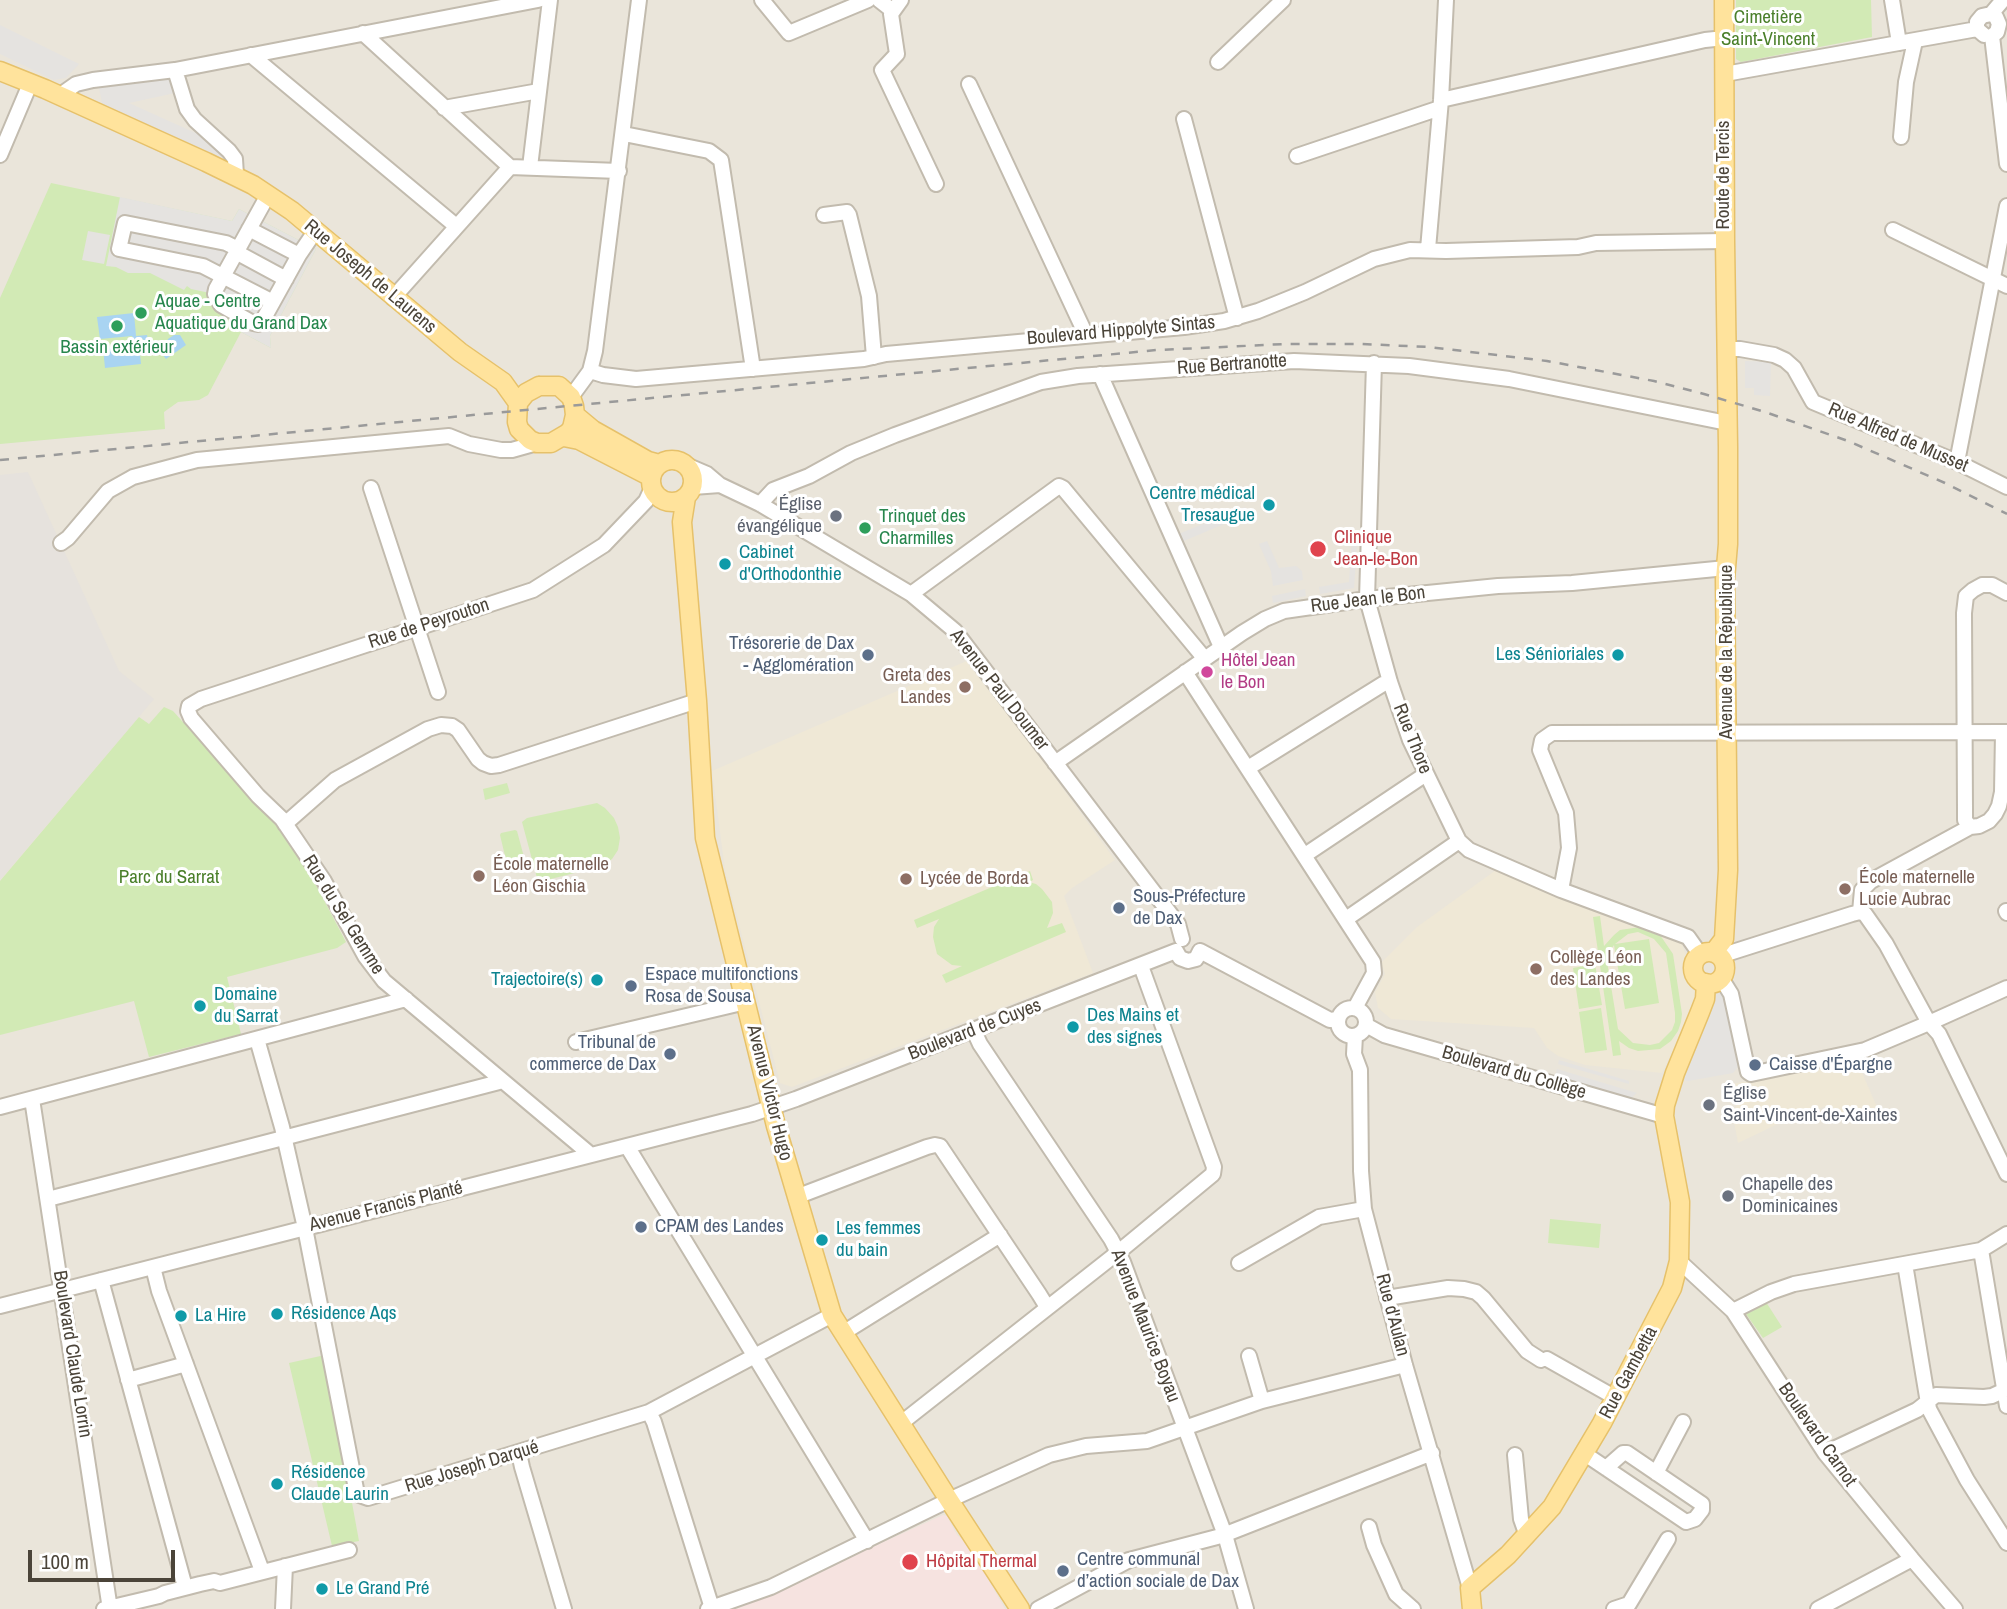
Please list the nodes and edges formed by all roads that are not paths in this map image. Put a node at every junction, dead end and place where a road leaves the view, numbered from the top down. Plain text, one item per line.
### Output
1 (538, 0) edge
2 (550, 0) edge
3 (639, 0) edge
4 (762, 0) edge
5 (868, 0) edge
6 (879, 0) edge
7 (1283, 0) edge
8 (1446, 0) edge
9 (1724, 0) edge
10 (1892, 0) edge
11 (2003, 0) edge
12 (897, 6) edge
13 (1991, 14) junction
14 (1977, 29) junction
15 (1999, 32) edge
16 (363, 33) junction
17 (1725, 38) junction
18 (1915, 41) junction
19 (1899, 43) junction
20 (251, 55) junction
21 (1218, 62) dead end
22 (0, 71) edge
23 (1725, 74) junction
24 (177, 76) junction
25 (30, 84) junction
26 (969, 84) dead end
27 (539, 91) junction
28 (59, 96) junction
29 (1441, 104) junction
30 (444, 108) junction
31 (1184, 119) dead end
32 (624, 134) junction
33 (1901, 137) dead end
34 (0, 155) edge
35 (1297, 156) dead end
36 (2007, 164) edge
37 (510, 167) junction
38 (530, 167) junction
39 (619, 171) junction
40 (236, 175) junction
41 (936, 184) dead end
42 (268, 195) junction
43 (2007, 206) edge
44 (824, 215) dead end
45 (456, 226) junction
46 (249, 229) junction
47 (316, 230) junction
48 (1893, 230) dead end
49 (1725, 241) junction
50 (1428, 249) junction
51 (237, 251) junction
52 (299, 255) junction
53 (223, 275) junction
54 (286, 279) junction
55 (2000, 283) edge
56 (393, 298) junction
57 (274, 302) junction
58 (1237, 318) junction
59 (1086, 335) junction
60 (1726, 349) junction
61 (874, 357) junction
62 (1374, 363) junction
63 (753, 369) junction
64 (588, 373) junction
65 (1100, 374) junction
66 (503, 382) junction
67 (531, 389) junction
68 (569, 400) junction
69 (519, 403) junction
70 (1727, 423) junction
71 (519, 429) junction
72 (564, 437) junction
73 (537, 443) junction
74 (501, 450) junction
75 (1957, 462) junction
76 (686, 465) junction
77 (720, 485) junction
78 (2007, 487) edge
79 (371, 488) dead end
80 (656, 488) junction
81 (690, 492) junction
82 (760, 505) junction
83 (682, 522) junction
84 (61, 543) dead end
85 (1726, 568) junction
86 (2007, 593) edge
87 (911, 594) junction
88 (1367, 599) junction
89 (417, 629) junction
90 (1221, 647) junction
91 (1205, 659) junction
92 (1185, 672) junction
93 (1390, 682) junction
94 (438, 692) dead end
95 (696, 701) junction
96 (189, 706) joint
97 (1726, 731) junction
98 (1965, 731) junction
99 (2005, 732) edge
100 (1055, 763) junction
101 (1248, 768) junction
102 (1426, 774) junction
103 (285, 824) junction
104 (1970, 827) junction
105 (1459, 841) junction
106 (1305, 855) junction
107 (1561, 890) junction
108 (1860, 912) junction
109 (1346, 919) junction
110 (1179, 945) junction
111 (1711, 954) junction
112 (1142, 965) junction
113 (1714, 981) junction
114 (2007, 988) edge
115 (406, 999) junction
116 (746, 1002) junction
117 (1355, 1008) junction
118 (1338, 1019) junction
119 (1929, 1023) junction
120 (1366, 1025) junction
121 (974, 1031) junction
122 (1355, 1036) junction
123 (257, 1039) junction
124 (576, 1042) dead end
125 (503, 1081) junction
126 (32, 1099) junction
127 (0, 1107) edge
128 (773, 1108) junction
129 (1664, 1116) junction
130 (284, 1138) junction
131 (627, 1146) junction
132 (591, 1155) junction
133 (2005, 1166) edge
134 (796, 1197) junction
135 (48, 1199) junction
136 (1364, 1209) junction
137 (305, 1228) junction
138 (2007, 1234) edge
139 (1000, 1235) junction
140 (1981, 1250) junction
141 (1118, 1252) junction
142 (1679, 1261) junction
143 (1238, 1264) dead end
144 (1905, 1264) junction
145 (153, 1267) junction
146 (101, 1280) junction
147 (62, 1290) junction
148 (1387, 1298) junction
149 (0, 1306) edge
150 (1047, 1307) junction
151 (1733, 1311) junction
152 (832, 1315) junction
153 (843, 1334) junction
154 (755, 1356) junction
155 (1249, 1356) dead end
156 (186, 1364) junction
157 (1405, 1365) junction
158 (128, 1380) junction
159 (2005, 1390) edge
160 (1616, 1398) junction
161 (1262, 1401) junction
162 (1927, 1401) junction
163 (2007, 1406) edge
164 (649, 1412) junction
165 (1683, 1422) dead end
166 (900, 1424) junction
167 (1185, 1428) junction
168 (519, 1452) junction
169 (1825, 1453) junction
170 (1432, 1454) junction
171 (1585, 1454) junction
172 (1515, 1455) dead end
173 (1606, 1468) junction
174 (1656, 1473) junction
175 (948, 1500) junction
176 (1369, 1527) dead end
177 (1225, 1535) junction
178 (1527, 1536) junction
179 (1668, 1539) dead end
180 (867, 1541) junction
181 (2007, 1543) edge
182 (349, 1550) dead end
183 (1912, 1559) junction
184 (285, 1566) junction
185 (262, 1571) junction
186 (185, 1587) junction
187 (1470, 1588) junction
188 (108, 1608) edge
189 (710, 1608) edge
190 (283, 1609) edge
191 (565, 1609) edge
192 (1020, 1609) edge
193 (1038, 1609) edge
194 (1246, 1609) edge
195 (1413, 1609) edge
196 (1472, 1609) edge
197 (1614, 1609) edge
198 (1818, 1609) edge
199 (1955, 1609) edge

1 - 16 street
2 - 27 street
3 - 32 street
4 - 5 street
6 - 12 street
7 - 21 street
8 - 29 street
9 - 17 main road, Route de Tercis
10 - 19 street
11 - 13 street
12 - 41 street
13 - 14 street
13 - 15 street
14 - 15 street
14 - 18 street
15 - 36 street
16 - 20 street
16 - 30 street
17 - 23 main road, Route de Tercis
17 - 29 street
18 - 19 street
18 - 33 street
19 - 23 street
20 - 24 street
20 - 45 street
22 - 25 main road, Rue Joseph de Laurens
23 - 49 main road, Route de Tercis
24 - 28 street
24 - 40 street
25 - 28 main road, Rue Joseph de Laurens
25 - 34 street
26 - 59 street
27 - 30 street
27 - 38 street
28 - 40 main road, Rue Joseph de Laurens
29 - 35 street
29 - 50 street
30 - 37 street
31 - 58 street
32 - 39 street
32 - 63 street
37 - 38 street
37 - 45 street
38 - 39 street
39 - 64 street
40 - 42 main road, Rue Joseph de Laurens
42 - 46 street
42 - 47 main road, Rue Joseph de Laurens
43 - 55 street
44 - 61 street
45 - 56 street
46 - 51 street
46 - 52 street
47 - 52 street
47 - 56 main road, Rue Joseph de Laurens
48 - 55 street
49 - 50 street, Boulevard Hippolyte Sintas
49 - 60 main road, Route de Tercis
50 - 58 street, Boulevard Hippolyte Sintas
51 - 53 street
51 - 53 street
51 - 54 street
52 - 54 street
53 - 57 street
53 - 57 street
54 - 57 street
55 - 75 street
56 - 66 main road, Rue Joseph de Laurens
58 - 59 street, Boulevard Hippolyte Sintas
59 - 61 street, Boulevard Hippolyte Sintas
60 - 70 main road, Avenue de la République
60 - 75 street, Rue Alfred de Musset
61 - 63 street, Boulevard Hippolyte Sintas
62 - 65 street, Rue Bertranotte
62 - 70 street, Rue Bertranotte
62 - 88 street, Rue Thore
63 - 64 street, Boulevard Hippolyte Sintas
64 - 68 street
65 - 82 street, Rue Bertranotte
65 - 90 street
66 - 67 main road, Rue Joseph de Laurens
66 - 69 main road, Rue Joseph de Laurens
67 - 68 main road
67 - 69 main road
68 - 72 main road
68 - 80 main road
69 - 71 main road
70 - 85 main road, Avenue de la République
71 - 73 main road
71 - 74 street
72 - 73 main road
72 - 80 main road
73 - 74 street
74 - 84 street
75 - 78 street, Rue Alfred de Musset
76 - 77 street, Avenue Paul Doumer
76 - 80 main road
76 - 81 main road
77 - 81 street
77 - 82 street, Avenue Paul Doumer
79 - 89 street
80 - 81 main road
80 - 83 main road
80 - 89 street, Rue de Peyrouton
81 - 83 main road, Avenue Victor Hugo
82 - 87 street, Avenue Paul Doumer
83 - 95 main road, Avenue Victor Hugo
85 - 88 street, Rue Jean le Bon
85 - 97 main road, Avenue de la République
86 - 98 street
87 - 91 street
87 - 100 street, Avenue Paul Doumer
88 - 90 street, Rue Jean le Bon
88 - 93 street, Rue Thore
89 - 94 street
89 - 96 street, Rue de Peyrouton
90 - 91 street, Rue Jean le Bon
91 - 92 street, Rue Jean le Bon
92 - 100 street, Rue Jean le Bon
92 - 101 street
93 - 101 street
93 - 102 street, Rue Thore
95 - 103 street
95 - 116 main road, Avenue Victor Hugo
96 - 103 street, Rue du Sel Gemme
97 - 98 street
97 - 107 street
97 - 111 main road, Avenue de la République
98 - 99 street
98 - 104 street
99 - 104 street
100 - 110 street, Avenue Paul Doumer
101 - 106 street
102 - 105 street, Rue Thore
102 - 106 street
103 - 115 street, Rue du Sel Gemme
104 - 108 street
105 - 107 street
105 - 109 street
106 - 109 street
107 - 111 street
108 - 111 street
108 - 119 street
109 - 117 street
110 - 112 street, Boulevard de Cuyes
110 - 118 street
111 - 113 main road
111 - 113 main road
112 - 121 street, Boulevard de Cuyes
112 - 141 street
113 - 119 street
113 - 129 main road
114 - 119 street
115 - 123 street
115 - 125 street, Rue du Sel Gemme
116 - 124 street
116 - 128 main road, Avenue Victor Hugo
117 - 118 street
117 - 120 street
118 - 122 street
119 - 133 street
120 - 122 street
120 - 129 street, Boulevard du Collège
121 - 128 street, Boulevard de Cuyes
121 - 141 street, Avenue Maurice Boyau
122 - 136 street, Rue d'Aulan
123 - 126 street
123 - 130 street
125 - 130 street
125 - 132 street, Rue du Sel Gemme
126 - 127 street
126 - 135 street, Boulevard Claude Lorrin
128 - 131 street, Avenue Francis Planté
128 - 134 main road, Avenue Victor Hugo
129 - 142 main road, Rue Gambetta
130 - 135 street
130 - 137 street
131 - 132 street, Avenue Francis Planté
131 - 154 street
132 - 137 street, Avenue Francis Planté
134 - 139 street
134 - 152 main road, Avenue Victor Hugo
135 - 147 street, Boulevard Claude Lorrin
136 - 143 street
136 - 148 street, Rue d'Aulan
137 - 145 street, Avenue Francis Planté
137 - 168 street, Rue Joseph Darqué
138 - 140 street
139 - 150 street
139 - 153 street
140 - 144 street
140 - 159 street
141 - 150 street
141 - 167 street, Avenue Maurice Boyau
142 - 151 street, Boulevard Carnot
142 - 160 main road, Rue Gambetta
144 - 151 street
144 - 162 street
145 - 146 street, Avenue Francis Planté
145 - 156 street
146 - 147 street, Avenue Francis Planté
146 - 158 street
147 - 149 street, Avenue Francis Planté
147 - 188 street, Boulevard Claude Lorrin
148 - 157 street, Rue d'Aulan
148 - 160 street
150 - 166 street
151 - 169 street, Boulevard Carnot
152 - 153 main road, Avenue Victor Hugo
152 - 154 street, Rue Joseph Darqué
153 - 166 main road, Avenue Victor Hugo
154 - 164 street, Rue Joseph Darqué
154 - 180 street
155 - 161 street
156 - 158 street
156 - 185 street
157 - 161 street
157 - 170 street, Rue d'Aulan
158 - 186 street
159 - 162 street
159 - 163 street
160 - 171 main road, Rue Gambetta
161 - 167 street
162 - 169 street
162 - 181 street
164 - 168 street, Rue Joseph Darqué
164 - 189 street
165 - 174 street
166 - 175 main road, Avenue Victor Hugo
167 - 175 street
167 - 177 street, Avenue Maurice Boyau
168 - 191 street
169 - 183 street, Boulevard Carnot
170 - 177 street
170 - 187 street, Rue d'Aulan
171 - 173 street
171 - 178 main road, Rue Gambetta
172 - 178 street
173 - 174 street
173 - 174 street
175 - 180 street
175 - 192 main road, Avenue Victor Hugo
176 - 195 street
177 - 193 street
177 - 194 street, Avenue Maurice Boyau
178 - 187 main road, Rue Gambetta
179 - 197 street
180 - 189 street
182 - 184 street
183 - 198 street
183 - 199 street, Boulevard Carnot
184 - 185 street
184 - 190 street
185 - 186 street
186 - 188 street
187 - 196 main road

